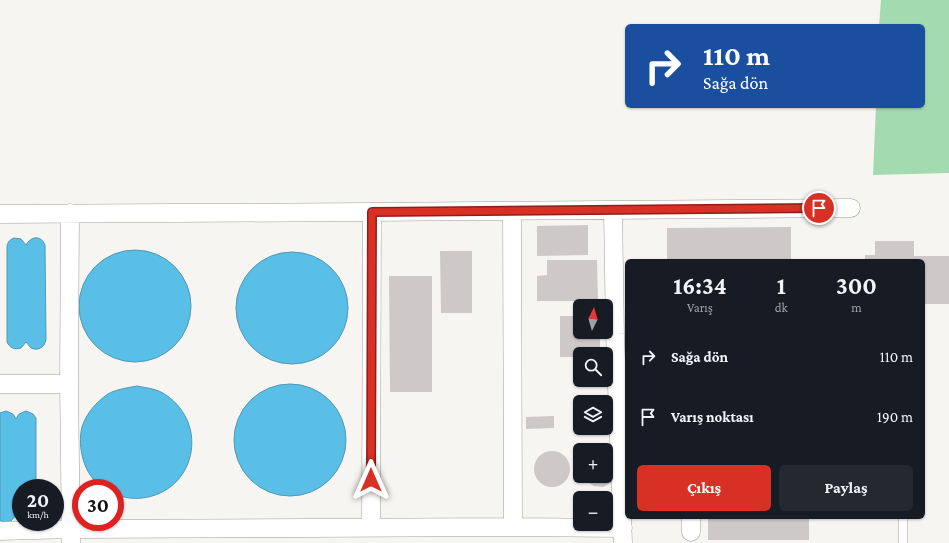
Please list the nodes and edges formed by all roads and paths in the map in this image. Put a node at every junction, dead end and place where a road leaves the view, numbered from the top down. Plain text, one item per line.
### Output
1 (851, 208) dead end
2 (613, 210) junction
3 (512, 211) junction
4 (372, 212) junction
5 (70, 213) junction
6 (0, 214) edge
7 (621, 334) edge
8 (0, 384) edge
9 (69, 384) junction
10 (903, 519) edge
11 (513, 527) junction
12 (371, 528) junction
13 (0, 531) edge
14 (71, 536) edge
15 (187, 536) edge
16 (623, 536) edge
17 (903, 543) edge

1 - 2 street
2 - 3 street
2 - 7 street
3 - 4 street
3 - 11 street
4 - 5 street
4 - 12 street
5 - 6 street
5 - 9 street
7 - 16 street
8 - 9 street
9 - 14 street
10 - 17 lane
11 - 12 street
11 - 16 street
12 - 15 street
13 - 14 street
14 - 15 street

